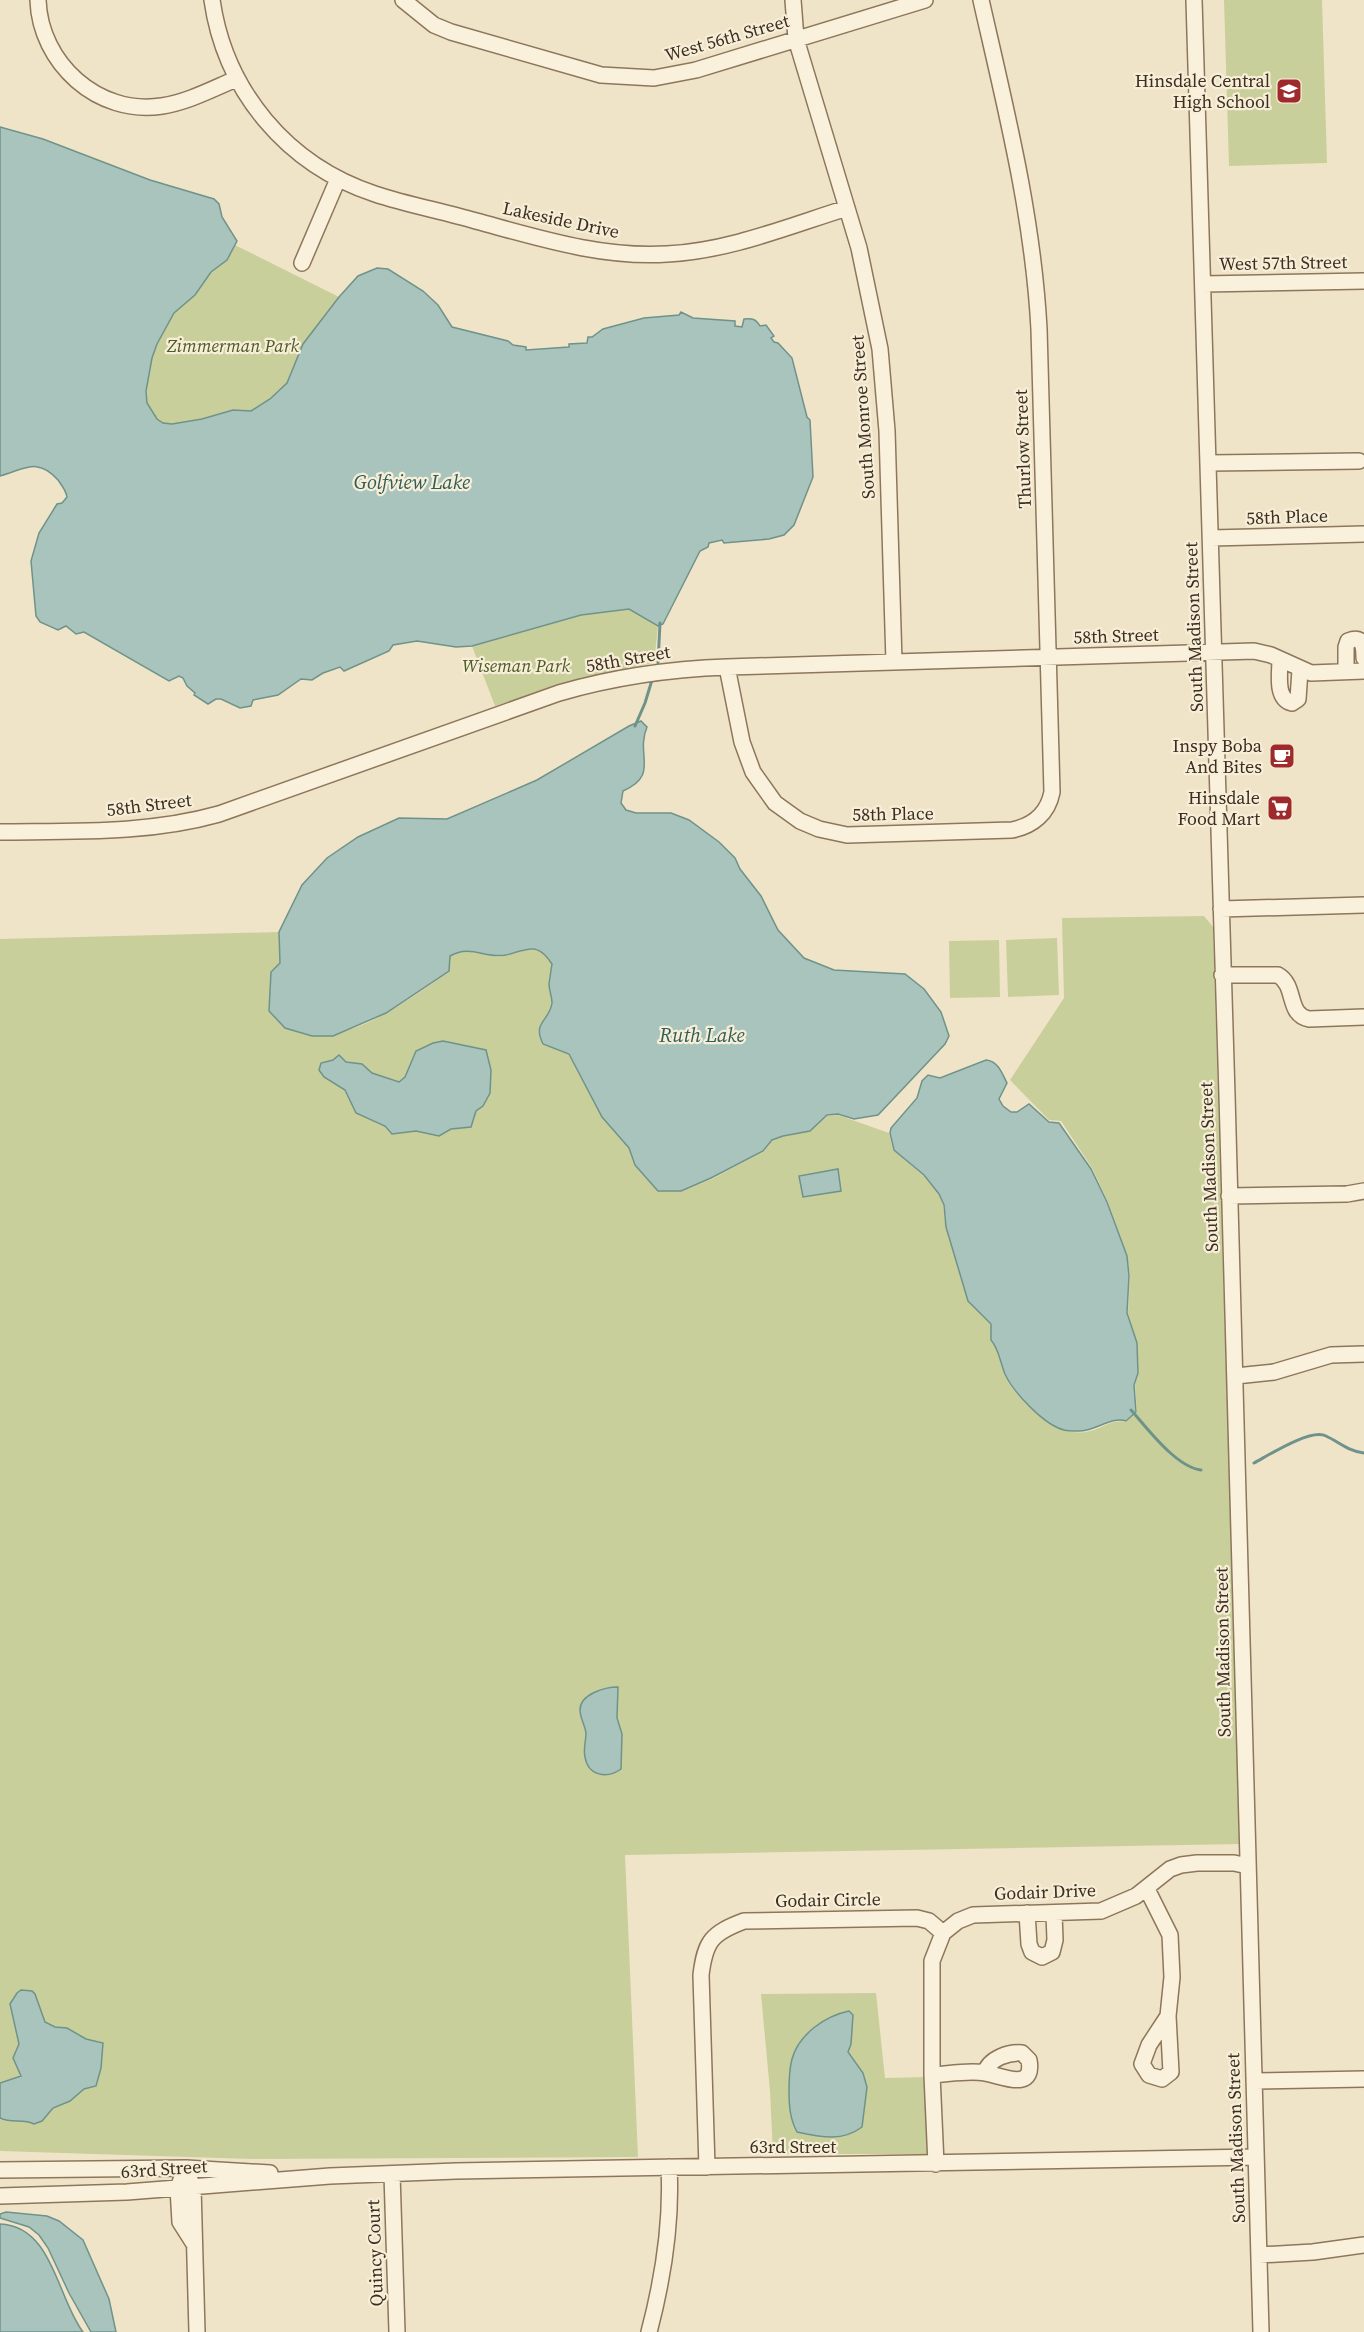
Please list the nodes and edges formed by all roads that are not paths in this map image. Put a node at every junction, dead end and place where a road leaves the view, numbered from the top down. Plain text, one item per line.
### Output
1 (38, 0) edge
2 (212, 0) edge
3 (403, 0) edge
4 (793, 0) edge
5 (925, 0) edge
6 (981, 0) edge
7 (1194, 0) edge
8 (796, 39) junction
9 (236, 79) junction
10 (338, 179) junction
11 (847, 208) junction
12 (302, 263) dead end
13 (1364, 281) edge
14 (1203, 284) junction
15 (1359, 461) dead end
16 (1209, 463) junction
17 (1364, 534) edge
18 (1211, 538) junction
19 (1214, 653) junction
20 (1049, 658) junction
21 (1364, 658) edge
22 (1280, 660) junction
23 (894, 662) junction
24 (727, 667) junction
25 (1300, 670) junction
26 (1364, 671) edge
27 (1346, 672) junction
28 (0, 832) edge
29 (961, 832) joint
30 (1364, 905) edge
31 (1221, 909) junction
32 (1222, 975) junction
33 (1364, 1017) edge
34 (1364, 1191) edge
35 (1229, 1196) junction
36 (1364, 1354) edge
37 (1236, 1376) junction
38 (1248, 1866) junction
39 (1147, 1889) junction
40 (1027, 1913) junction
41 (1054, 1913) junction
42 (943, 1933) junction
43 (1168, 2016) dead end
44 (985, 2073) dead end
45 (932, 2075) junction
46 (1364, 2079) edge
47 (1254, 2081) junction
48 (1256, 2157) junction
49 (936, 2164) junction
50 (669, 2167) junction
51 (707, 2167) junction
52 (186, 2168) junction
53 (0, 2170) edge
54 (392, 2174) junction
55 (330, 2176) junction
56 (186, 2187) junction
57 (0, 2196) edge
58 (1364, 2246) edge
59 (1259, 2255) junction
60 (196, 2332) edge
61 (397, 2332) edge
62 (649, 2332) edge
63 (1262, 2332) edge

1 - 9 street
2 - 9 street, Lakeside Drive
3 - 8 street, West 56th Street
4 - 8 street, South Monroe Street
5 - 8 street, West 56th Street
6 - 20 street, Thurlow Street
7 - 14 street, South Madison Street
8 - 11 street, South Monroe Street
9 - 10 street, Lakeside Drive
10 - 11 street, Lakeside Drive
10 - 12 street
11 - 23 street, South Monroe Street
13 - 14 street, West 57th Street
14 - 16 street, South Madison Street
15 - 16 street
16 - 18 street, South Madison Street
17 - 18 street, 58th Place
18 - 19 street, South Madison Street
19 - 20 street, 58th Street
19 - 22 street, 58th Street
19 - 31 street, South Madison Street
20 - 23 street, 58th Street
20 - 29 street, Thurlow Street
21 - 27 street
22 - 25 street, 58th Street
22 - 25 street
23 - 24 street, 58th Street
24 - 28 street, 58th Street
24 - 29 street, 58th Place
25 - 27 street
26 - 27 street
30 - 31 street
31 - 32 street, South Madison Street
32 - 33 street
32 - 35 street, South Madison Street
34 - 35 street
35 - 37 street, South Madison Street
36 - 37 street
37 - 38 street, South Madison Street
38 - 39 street, Godair Drive
38 - 47 street, South Madison Street
39 - 41 street, Godair Drive
39 - 43 street
40 - 41 street, Godair Drive
40 - 41 street
40 - 42 street, Godair Drive
42 - 45 street
42 - 51 street, Godair Circle
44 - 45 street
45 - 49 street
46 - 47 street
47 - 48 street, South Madison Street
48 - 49 street, 63rd Street
48 - 59 street, South Madison Street
49 - 51 street, 63rd Street
50 - 51 street, 63rd Street
50 - 54 street, 63rd Street
50 - 62 street
52 - 53 street, 63rd Street
52 - 55 street, 63rd Street
52 - 56 street
54 - 55 street, 63rd Street
54 - 61 street, Quincy Court
55 - 56 street, 63rd Street
56 - 57 street, 63rd Street
56 - 60 street
58 - 59 street
59 - 63 street, South Madison Street

